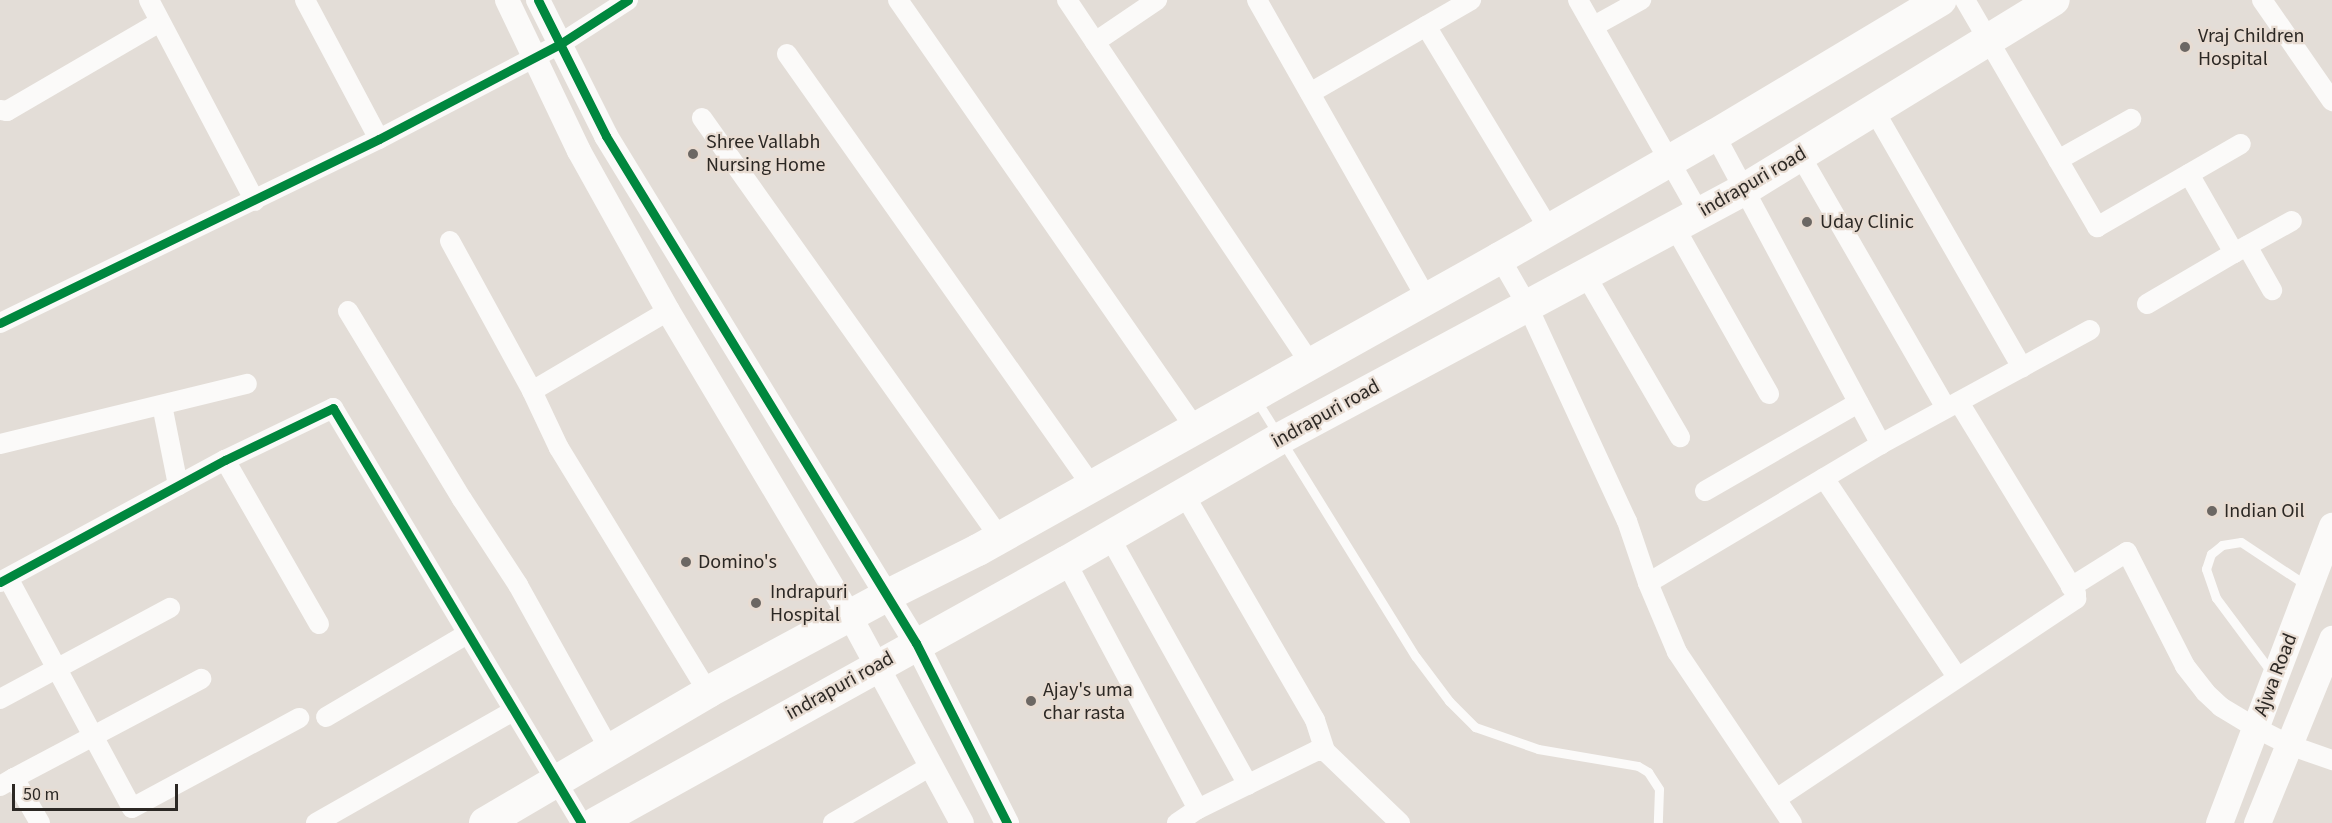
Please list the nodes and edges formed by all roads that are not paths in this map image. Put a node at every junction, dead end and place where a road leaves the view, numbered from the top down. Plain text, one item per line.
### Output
1 (148, 0) edge
2 (305, 0) edge
3 (507, 0) edge
4 (538, 0) edge
5 (628, 0) edge
6 (898, 0) edge
7 (1067, 0) edge
8 (1157, 0) edge
9 (1257, 0) edge
10 (1471, 0) edge
11 (1578, 0) edge
12 (1641, 0) edge
13 (1941, 0) edge
14 (1965, 0) edge
15 (2054, 0) edge
16 (2262, 0) edge
17 (160, 22) junction
18 (1426, 26) junction
19 (1594, 26) junction
20 (1988, 40) junction
21 (1095, 42) junction
22 (560, 44) junction
23 (787, 54) dead end
24 (535, 57) junction
25 (1310, 93) junction
26 (2332, 101) edge
27 (0, 110) edge
28 (1874, 110) junction
29 (702, 118) dead end
30 (2131, 119) dead end
31 (1716, 135) junction
32 (379, 139) junction
33 (2241, 144) dead end
34 (1800, 155) junction
35 (1670, 160) junction
36 (2058, 160) junction
37 (2189, 174) junction
38 (1745, 189) junction
39 (255, 201) junction
40 (1687, 220) junction
41 (2292, 221) dead end
42 (1549, 229) junction
43 (450, 241) dead end
44 (2240, 250) junction
45 (1500, 258) junction
46 (1585, 274) junction
47 (2272, 290) dead end
48 (1426, 298) junction
49 (2147, 304) dead end
50 (1527, 305) junction
51 (348, 311) dead end
52 (668, 311) junction
53 (0, 323) edge
54 (2090, 330) dead end
55 (1310, 363) junction
56 (2022, 367) junction
57 (247, 384) dead end
58 (532, 391) junction
59 (1769, 394) dead end
60 (1254, 395) junction
61 (1858, 403) junction
62 (162, 405) junction
63 (1953, 405) junction
64 (1195, 428) junction
65 (1680, 437) dead end
66 (1279, 439) junction
67 (0, 444) edge
68 (1881, 444) junction
69 (225, 460) junction
70 (1824, 478) junction
71 (178, 485) junction
72 (1092, 486) junction
73 (1705, 491) dead end
74 (1184, 494) junction
75 (2332, 526) edge
76 (1109, 536) junction
77 (1000, 538) junction
78 (1066, 562) junction
79 (2326, 562) edge
80 (4, 580) edge
81 (1648, 583) junction
82 (2071, 587) junction
83 (2309, 587) junction
84 (888, 595) junction
85 (170, 608) dead end
86 (850, 616) junction
87 (319, 624) dead end
88 (467, 633) junction
89 (2332, 639) edge
90 (916, 644) junction
91 (878, 665) junction
92 (57, 669) junction
93 (1957, 677) junction
94 (2275, 677) junction
95 (201, 679) dead end
96 (708, 692) junction
97 (0, 699) edge
98 (513, 711) junction
99 (326, 717) dead end
100 (299, 718) dead end
101 (2256, 728) junction
102 (93, 736) junction
103 (2289, 745) junction
104 (610, 750) junction
105 (1325, 751) junction
106 (2332, 760) edge
107 (932, 766) junction
108 (7, 782) edge
109 (556, 783) junction
110 (1248, 784) junction
111 (1776, 799) junction
112 (1198, 809) junction
113 (1179, 822) edge
114 (40, 823) edge
115 (316, 823) edge
116 (485, 823) edge
117 (581, 823) edge
118 (596, 823) edge
119 (833, 823) edge
120 (962, 823) edge
121 (1007, 823) edge
122 (1400, 823) edge
123 (1658, 823) edge
124 (1792, 823) edge
125 (2219, 823) edge
126 (2257, 823) edge

1 - 17 street
2 - 32 street
3 - 24 street
4 - 22 street
5 - 22 street
6 - 64 street
7 - 21 street
8 - 21 street
9 - 25 street
10 - 18 street
11 - 19 street
12 - 19 street
13 - 31 main road
14 - 20 street
15 - 20 main road, indrapuri road
16 - 26 street
17 - 27 street
17 - 39 street
18 - 25 street
18 - 42 street
19 - 35 street
20 - 28 main road, indrapuri road
20 - 36 street
21 - 55 street
22 - 24 street
22 - 84 street
23 - 72 street
24 - 32 street
24 - 52 street
25 - 48 street
28 - 34 main road, indrapuri road
28 - 56 street
29 - 77 street
30 - 36 street
31 - 35 main road
31 - 38 street
32 - 39 street
33 - 37 street
34 - 38 main road, indrapuri road
34 - 63 street
35 - 40 street
35 - 42 main road
36 - 37 street
37 - 44 street
38 - 40 main road, indrapuri road
38 - 61 street
39 - 53 street
40 - 46 main road, indrapuri road
40 - 59 street
41 - 44 street
42 - 45 main road
43 - 58 street
44 - 47 street
44 - 49 street
45 - 48 main road
45 - 50 street
46 - 50 main road, indrapuri road
46 - 65 street
48 - 55 main road
50 - 66 main road, indrapuri road
50 - 81 street
51 - 104 street
52 - 58 street
52 - 86 street
54 - 56 street
55 - 60 main road
56 - 63 street
57 - 62 street
58 - 96 street
60 - 64 main road
60 - 66 lane
61 - 68 street
61 - 73 street
62 - 67 street
62 - 71 street
63 - 68 street
63 - 82 street
64 - 72 main road
66 - 74 main road, indrapuri road
66 - 123 lane
68 - 70 street
69 - 71 street
69 - 87 street
69 - 88 street
70 - 81 street
70 - 93 street
71 - 80 street
72 - 77 main road
74 - 76 main road, indrapuri road
74 - 105 street
75 - 79 main road, Ajwa Road
76 - 78 main road, indrapuri road
76 - 110 street
77 - 84 main road
78 - 90 main road, indrapuri road
78 - 112 street
79 - 83 main road, Ajwa Road
80 - 92 street
81 - 111 street
82 - 93 street
82 - 101 street
83 - 94 main road, Ajwa Road
83 - 94 lane
84 - 86 main road
84 - 90 street
85 - 92 street
86 - 91 street
86 - 96 main road
88 - 98 street
88 - 99 street
89 - 103 main road, Ajwa Road
90 - 91 main road, indrapuri road
90 - 121 street
91 - 107 street
91 - 118 main road, indrapuri road
92 - 97 street
92 - 102 street
93 - 111 street
94 - 101 main road, Ajwa Road
95 - 102 street
96 - 104 main road
98 - 109 street
98 - 115 street
100 - 102 street
101 - 103 street
101 - 125 main road, Ajwa Road
102 - 108 street
103 - 106 street
103 - 126 main road, Ajwa Road
104 - 109 main road
105 - 110 street
105 - 122 street
107 - 119 street
107 - 120 street
108 - 114 street
109 - 116 main road
109 - 117 street
110 - 112 street
111 - 124 street
112 - 113 street

